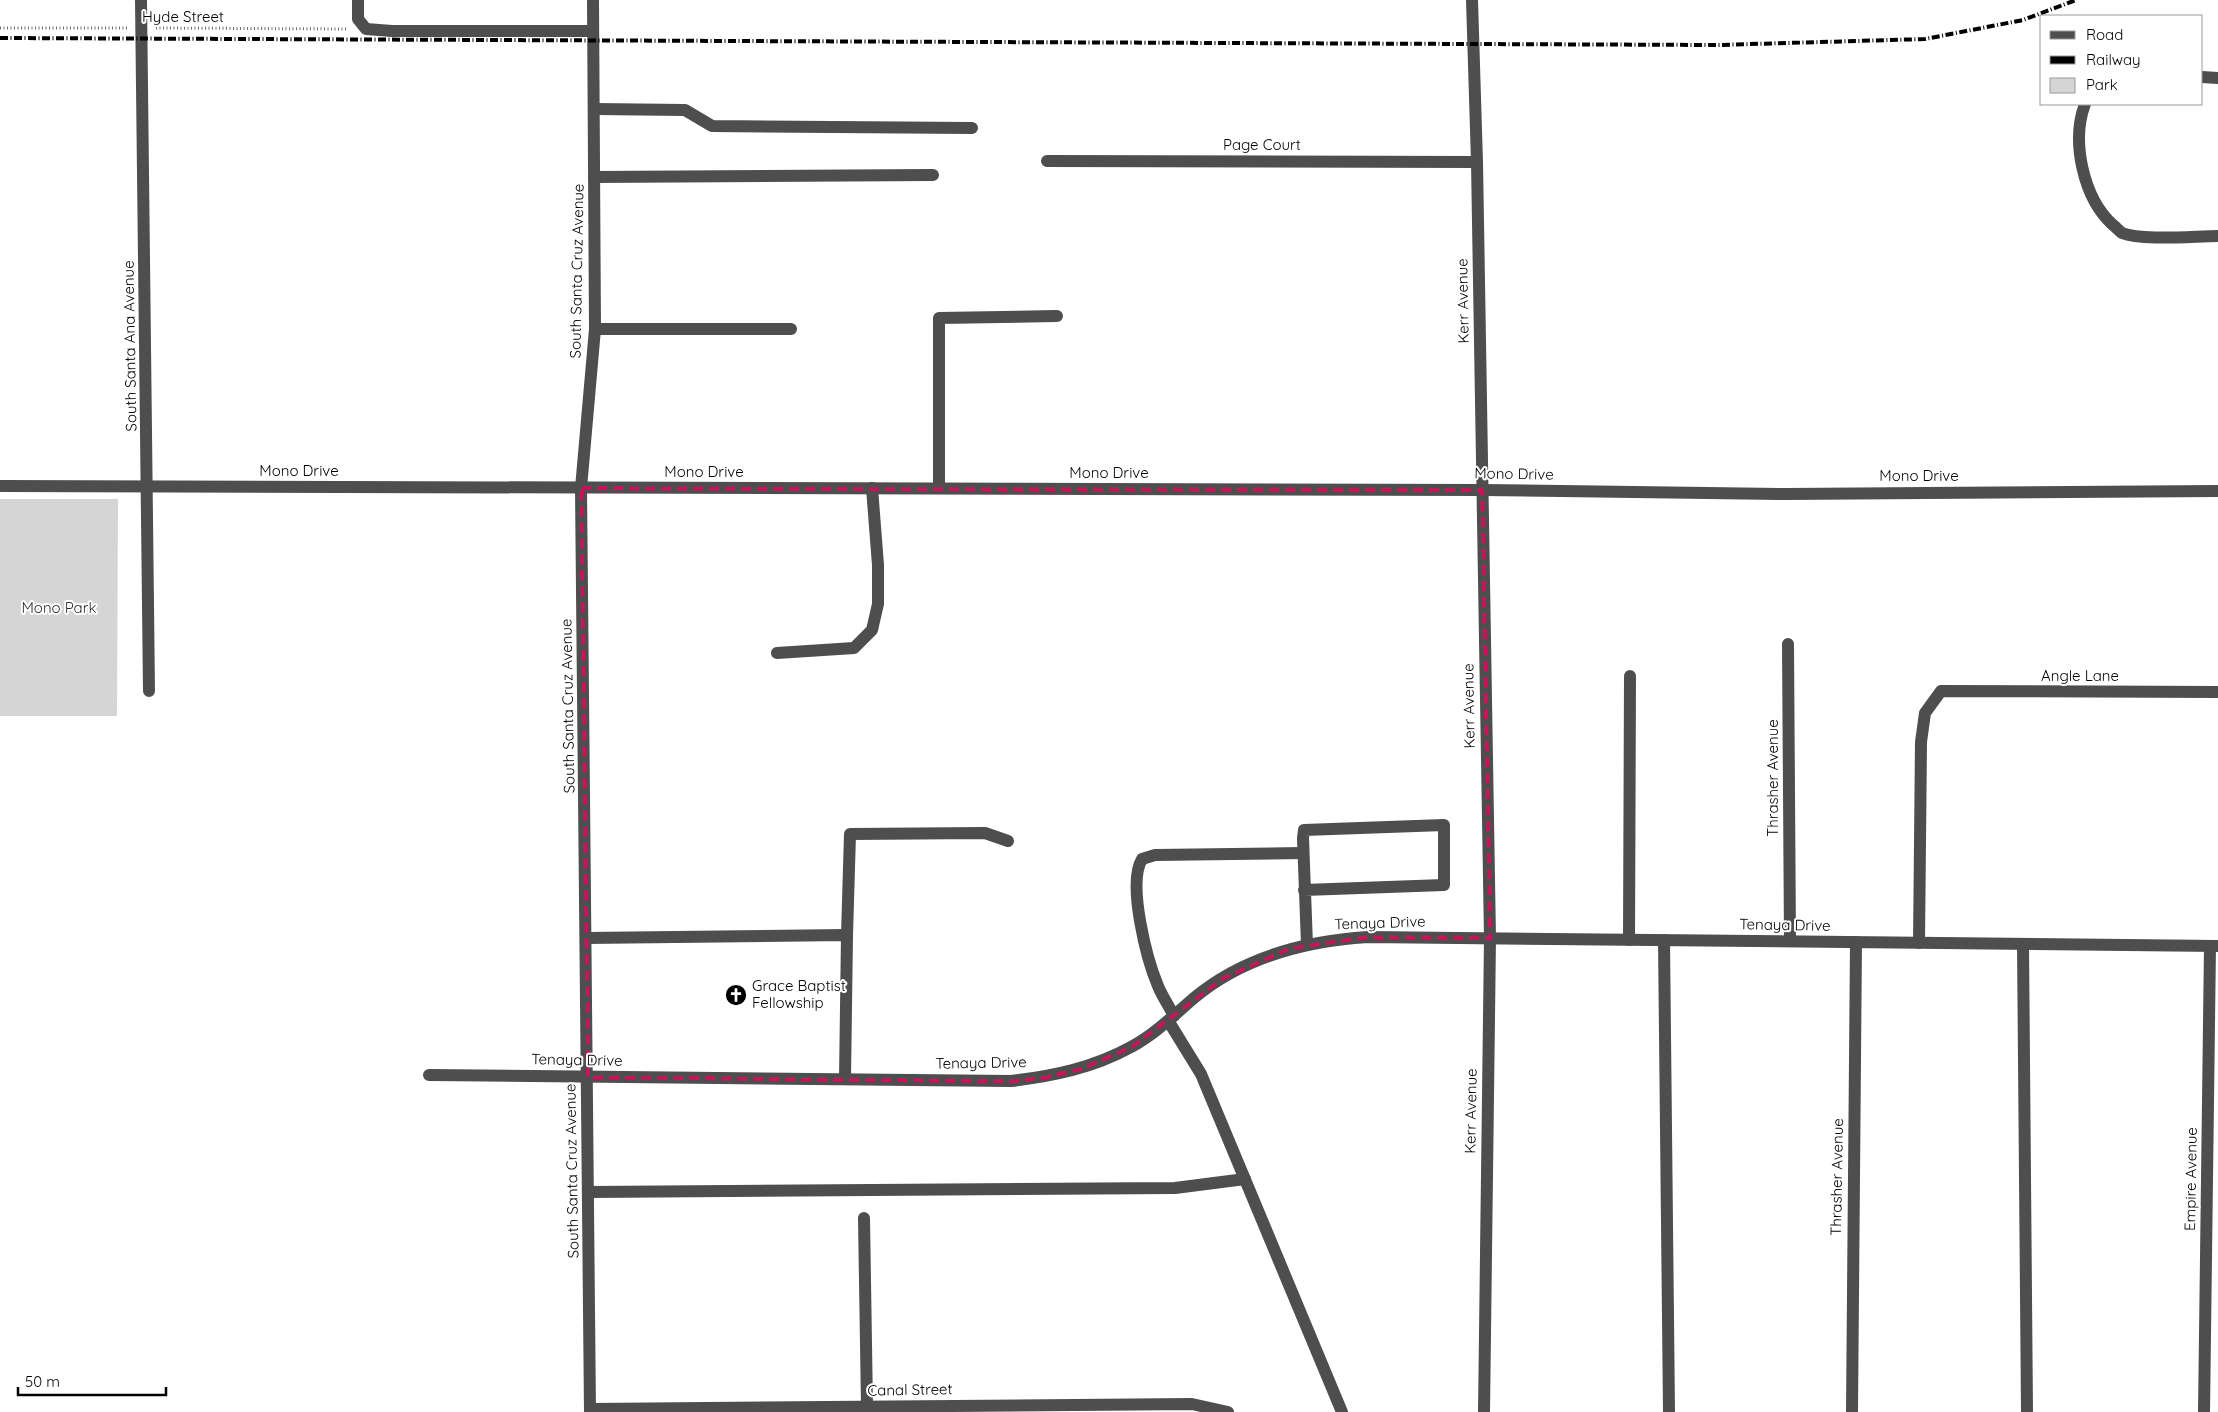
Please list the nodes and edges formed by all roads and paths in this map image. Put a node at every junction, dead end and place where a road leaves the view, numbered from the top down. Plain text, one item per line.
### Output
1 (141, 0) edge
2 (358, 0) edge
3 (593, 0) edge
4 (1472, 0) edge
5 (0, 28) edge
6 (142, 28) junction
7 (366, 29) junction
8 (593, 31) junction
9 (2203, 77) edge
10 (2218, 78) edge
11 (2085, 105) edge
12 (594, 109) junction
13 (972, 128) dead end
14 (1047, 161) dead end
15 (1478, 162) junction
16 (933, 175) dead end
17 (594, 177) junction
18 (2218, 236) edge
19 (1057, 316) dead end
20 (596, 329) junction
21 (792, 329) dead end
22 (0, 486) edge
23 (147, 486) junction
24 (581, 488) junction
25 (872, 488) junction
26 (939, 488) junction
27 (1482, 490) junction
28 (2218, 491) edge
29 (1788, 644) dead end
30 (777, 653) dead end
31 (1630, 676) dead end
32 (149, 691) dead end
33 (2218, 692) edge
34 (1008, 841) dead end
35 (1304, 853) junction
36 (1304, 890) junction
37 (847, 935) junction
38 (586, 938) junction
39 (1490, 938) junction
40 (1629, 940) junction
41 (1664, 940) junction
42 (1790, 941) junction
43 (1856, 942) junction
44 (1919, 943) junction
45 (2023, 944) junction
46 (1307, 945) junction
47 (2214, 946) edge
48 (1172, 1019) junction
49 (429, 1075) dead end
50 (588, 1077) junction
51 (845, 1079) junction
52 (1245, 1179) junction
53 (589, 1192) junction
54 (864, 1218) dead end
55 (867, 1407) junction
56 (803, 1409) edge
57 (1022, 1409) edge
58 (1199, 1409) edge
59 (590, 1411) edge
60 (1228, 1412) edge
61 (1342, 1412) edge
62 (1484, 1412) edge
63 (1669, 1412) edge
64 (1852, 1412) edge
65 (2027, 1412) edge
66 (2204, 1412) edge

1 - 6 street, South Santa Ana Avenue
2 - 7 street
3 - 8 street, South Santa Cruz Avenue
4 - 15 street, Kerr Avenue
5 - 6 path, Hyde Street
6 - 7 path, Hyde Street
6 - 23 street, South Santa Ana Avenue
7 - 8 street
8 - 12 street, South Santa Cruz Avenue
9 - 10 street
11 - 18 street
12 - 13 street
12 - 17 street, South Santa Cruz Avenue
14 - 15 street, Page Court
15 - 27 street, Kerr Avenue
16 - 17 street
17 - 20 street, South Santa Cruz Avenue
19 - 26 street
20 - 21 street
20 - 24 street, South Santa Cruz Avenue
22 - 23 street, Mono Drive
23 - 24 street, Mono Drive
23 - 32 street, South Santa Ana Avenue
24 - 25 street, Mono Drive
24 - 38 street, South Santa Cruz Avenue
25 - 26 street, Mono Drive
25 - 30 street
26 - 27 street, Mono Drive
27 - 28 street, Mono Drive
27 - 39 street, Kerr Avenue
29 - 42 street, Thrasher Avenue
31 - 40 street
33 - 44 street, Angle Lane
34 - 37 street
35 - 36 street
35 - 36 street
35 - 48 street
36 - 46 street
37 - 38 street
37 - 51 street
38 - 50 street, South Santa Cruz Avenue
39 - 40 street, Tenaya Drive
39 - 46 street, Tenaya Drive
39 - 62 street, Kerr Avenue
40 - 41 street, Tenaya Drive
41 - 42 street, Tenaya Drive
41 - 63 street
42 - 43 street, Tenaya Drive
43 - 44 street, Tenaya Drive
43 - 64 street, Thrasher Avenue
44 - 45 street, Tenaya Drive
45 - 47 street, Tenaya Drive
45 - 65 street
46 - 48 street, Tenaya Drive
47 - 66 street, Empire Avenue
48 - 51 street, Tenaya Drive
48 - 52 street
49 - 50 street, Tenaya Drive
50 - 51 street, Tenaya Drive
50 - 53 street, South Santa Cruz Avenue
52 - 53 street
52 - 61 street
53 - 59 street, South Santa Cruz Avenue
54 - 55 street
55 - 56 street, Canal Street
55 - 57 street, Canal Street
56 - 59 street, Canal Street
57 - 58 street, Canal Street
58 - 60 street, Canal Street

